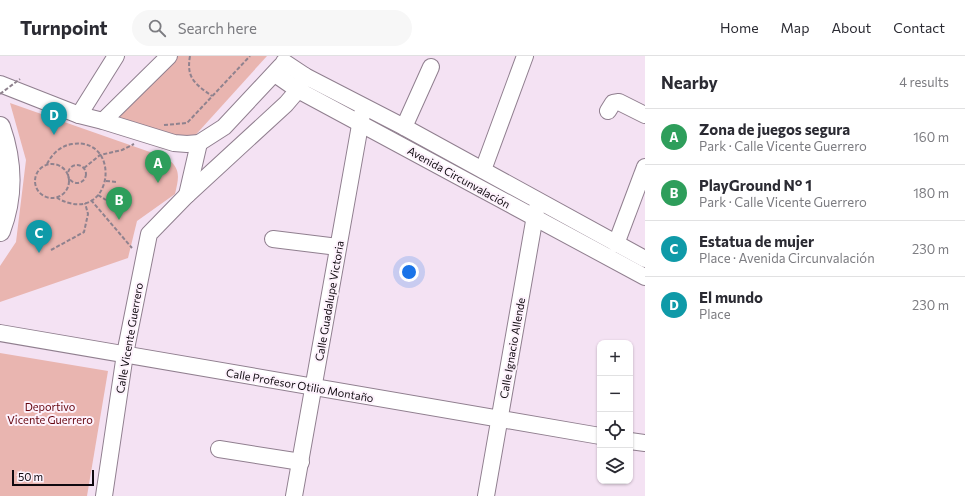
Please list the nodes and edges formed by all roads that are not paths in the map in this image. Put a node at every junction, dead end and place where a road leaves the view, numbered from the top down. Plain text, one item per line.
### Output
1 (116, 56) edge
2 (169, 56) edge
3 (525, 56) edge
4 (283, 64) edge
5 (431, 67) dead end
6 (305, 76) junction
7 (0, 84) edge
8 (298, 90) junction
9 (363, 106) junction
10 (608, 111) dead end
11 (79, 115) junction
12 (645, 115) edge
13 (103, 121) junction
14 (360, 124) junction
15 (404, 127) junction
16 (0, 128) edge
17 (199, 143) junction
18 (449, 152) junction
19 (645, 167) edge
20 (443, 168) junction
21 (483, 170) junction
22 (187, 195) junction
23 (537, 200) junction
24 (534, 218) junction
25 (0, 231) edge
26 (273, 239) dead end
27 (616, 244) junction
28 (338, 247) junction
29 (645, 259) edge
30 (645, 277) edge
31 (0, 333) edge
32 (125, 354) junction
33 (314, 387) junction
34 (500, 420) junction
35 (597, 436) edge
36 (633, 441) edge
37 (645, 443) edge
38 (219, 449) dead end
39 (301, 462) junction
40 (104, 496) edge
41 (294, 496) edge
42 (486, 496) edge

1 - 11 street
2 - 13 street
3 - 21 street
4 - 6 street, Avenida Circunvalación
4 - 8 street, Avenida Circunvalación
4 - 17 street
5 - 15 street
6 - 8 street, Calle Vicente Guerrero
6 - 9 street, Avenida Circunvalación
7 - 11 street
8 - 14 street, Avenida Circunvalación
8 - 22 street, Calle Vicente Guerrero
9 - 14 street, Calle Guadalupe Victoria
9 - 15 street, Avenida Circunvalación
10 - 12 street
11 - 13 street
13 - 17 street
14 - 20 street, Avenida Circunvalación
14 - 28 street, Calle Guadalupe Victoria
15 - 18 street, Avenida Circunvalación
16 - 25 main road
17 - 22 street
18 - 20 street
18 - 21 street, Avenida Circunvalación
19 - 27 street
20 - 24 street, Avenida Circunvalación
21 - 23 street, Avenida Circunvalación
22 - 32 street, Calle Vicente Guerrero
23 - 24 street, Calle Ignacio Allende
23 - 27 street, Avenida Circunvalación
24 - 30 street, Avenida Circunvalación
24 - 34 street, Calle Ignacio Allende
26 - 28 street
27 - 29 street, Avenida Circunvalación
28 - 33 street, Calle Guadalupe Victoria
31 - 32 street, Calle Profesor Otilio Montaño
32 - 33 street, Calle Profesor Otilio Montaño
32 - 40 street, Calle Vicente Guerrero
33 - 34 street, Calle Profesor Otilio Montaño
33 - 39 street, Calle Guadalupe Victoria
34 - 35 street, Calle Profesor Otilio Montaño
34 - 42 street, Calle Ignacio Allende
36 - 37 street
38 - 39 street
39 - 41 street, Calle Guadalupe Victoria

